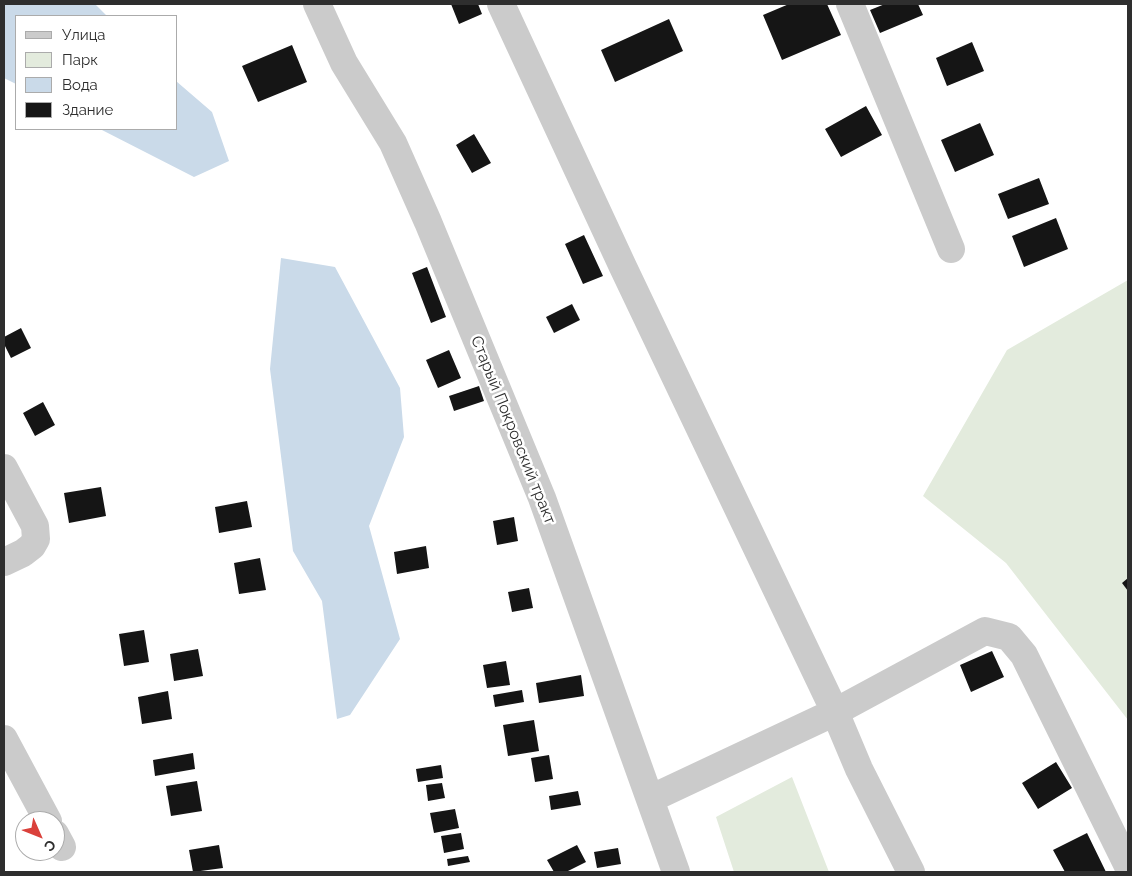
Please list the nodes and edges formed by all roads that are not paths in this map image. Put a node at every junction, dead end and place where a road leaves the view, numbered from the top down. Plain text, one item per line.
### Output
1 (317, 4) edge
2 (501, 4) edge
3 (850, 4) edge
4 (951, 249) dead end
5 (4, 468) edge
6 (4, 562) edge
7 (835, 712) junction
8 (4, 739) edge
9 (650, 799) junction
10 (43, 811) edge
11 (1128, 866) edge
12 (676, 872) edge
13 (911, 872) edge

1 - 9 street, Старый Покровский тракт
2 - 7 street
3 - 4 street
5 - 6 street
7 - 9 street
7 - 11 street
7 - 13 street
8 - 10 street
9 - 12 street, Старый Покровский тракт

